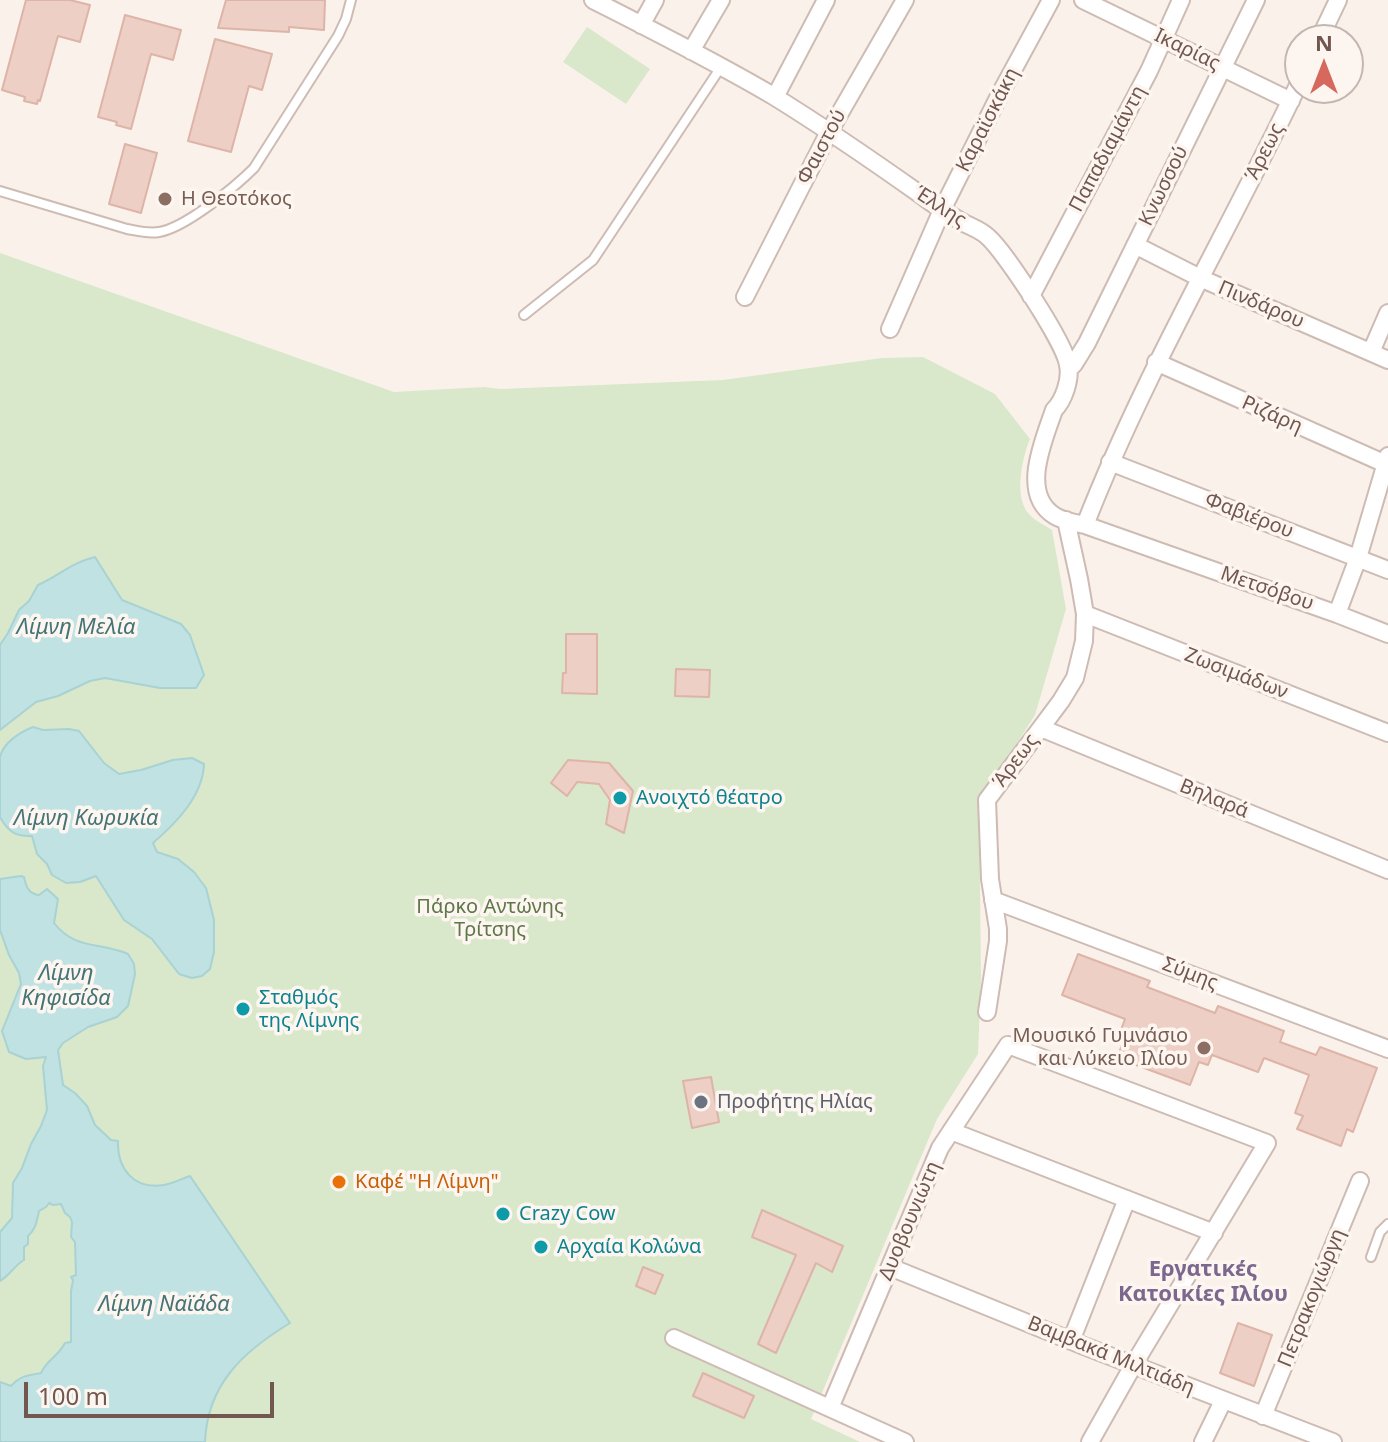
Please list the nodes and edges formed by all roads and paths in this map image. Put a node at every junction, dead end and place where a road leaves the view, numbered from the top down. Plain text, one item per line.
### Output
1 (351, 0) edge
2 (593, 0) edge
3 (655, 0) edge
4 (721, 0) edge
5 (826, 0) edge
6 (905, 0) edge
7 (1051, 0) edge
8 (1083, 0) edge
9 (1181, 0) edge
10 (1256, 0) edge
11 (1338, 0) edge
12 (1327, 24) edge
13 (641, 25) junction
14 (1164, 39) junction
15 (691, 51) junction
16 (721, 67) junction
17 (1222, 67) junction
18 (775, 97) junction
19 (1284, 98) edge
20 (1289, 104) edge
21 (829, 132) junction
22 (0, 191) edge
23 (942, 210) junction
24 (1135, 245) junction
25 (1200, 278) junction
26 (1031, 296) junction
27 (745, 297) dead end
28 (1388, 313) edge
29 (524, 315) dead end
30 (890, 329) dead end
31 (1371, 352) junction
32 (1388, 360) edge
33 (1156, 362) junction
34 (1069, 369) junction
35 (1110, 462) junction
36 (1387, 462) edge
37 (1066, 520) junction
38 (1085, 525) junction
39 (1358, 558) junction
40 (1388, 570) edge
41 (1085, 614) junction
42 (1337, 614) junction
43 (1388, 634) edge
44 (1041, 728) junction
45 (1388, 733) edge
46 (1388, 870) edge
47 (993, 900) junction
48 (987, 1012) dead end
49 (1388, 1049) edge
50 (951, 1131) junction
51 (1360, 1181) dead end
52 (1127, 1199) junction
53 (1388, 1224) edge
54 (1214, 1233) junction
55 (1371, 1257) dead end
56 (890, 1267) junction
57 (674, 1338) dead end
58 (1071, 1341) junction
59 (1134, 1364) junction
60 (1223, 1401) junction
61 (830, 1408) junction
62 (1263, 1416) junction
63 (905, 1442) edge
64 (1090, 1442) edge
65 (1203, 1442) edge
66 (1333, 1442) edge

1 - 22 lane
2 - 13 street, Έλλης
3 - 13 street
4 - 15 street
5 - 18 street
6 - 21 street, Φαιστού
7 - 23 street, Καραϊσκάκη
8 - 14 street, Ικαρίας
9 - 14 street, Παπαδιαμάντη
10 - 17 street, Κνωσσού
11 - 12 street
13 - 15 street, Έλλης
14 - 17 street, Ικαρίας
14 - 26 street, Παπαδιαμάντη
15 - 16 street, Έλλης
16 - 18 street, Έλλης
16 - 29 lane
17 - 19 street, Ικαρίας
17 - 24 street, Κνωσσού
18 - 21 street, Έλλης
20 - 25 street, Άρεως
21 - 23 street, Έλλης
21 - 27 street, Φαιστού
23 - 26 street, Έλλης
23 - 30 street, Καραϊσκάκη
24 - 25 street, Πινδάρου
24 - 34 street, Κνωσσού
25 - 31 street, Πινδάρου
25 - 33 street, Άρεως
26 - 34 street, Έλλης
28 - 31 street
31 - 32 street, Πινδάρου
33 - 35 street, Άρεως
33 - 36 street, Ριζάρη
34 - 37 street
35 - 38 street, Άρεως
35 - 39 street, Φαβιέρου
36 - 39 street, Μετσόβου
37 - 38 street
37 - 41 street, Άρεως
38 - 42 street, Μετσόβου
39 - 40 street, Φαβιέρου
39 - 42 street, Μετσόβου
41 - 44 street, Άρεως
41 - 45 street, Ζωσιμάδων
42 - 43 street
44 - 46 street, Βηλαρά
44 - 47 street, Άρεως
47 - 48 street, Άρεως
47 - 49 street, Σύμης
50 - 52 street
50 - 54 street, Δυοβουνιώτη
50 - 56 street, Δυοβουνιώτη
51 - 62 street, Πετρακογιώργη
52 - 54 street
52 - 58 street
53 - 55 lane
54 - 59 street
56 - 58 street, Βαμβακά Μιλτιάδη
56 - 61 street, Δυοβουνιώτη
57 - 61 street
58 - 59 street, Βαμβακά Μιλτιάδη
59 - 60 street, Βαμβακά Μιλτιάδη
59 - 64 street
60 - 62 street, Βαμβακά Μιλτιάδη
60 - 65 street
61 - 63 street
62 - 66 street, Βαμβακά Μιλτιάδη

